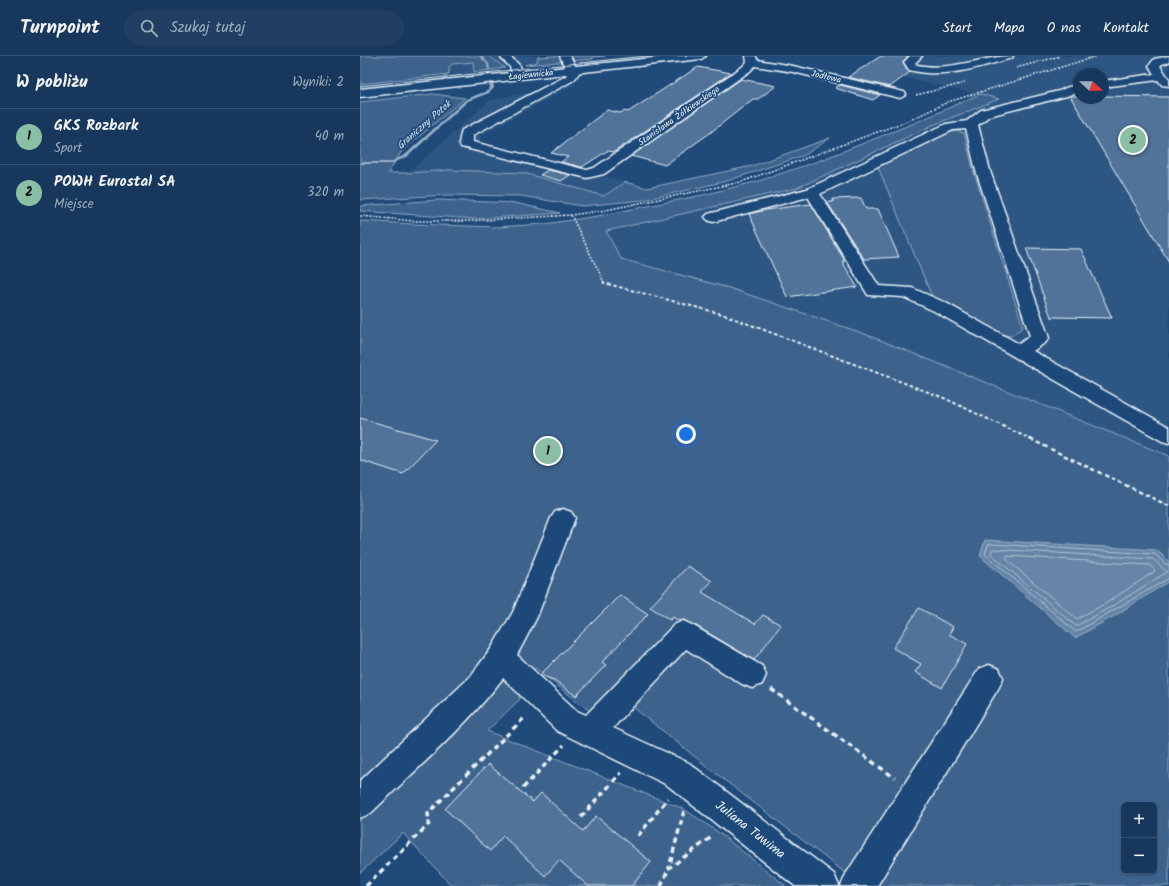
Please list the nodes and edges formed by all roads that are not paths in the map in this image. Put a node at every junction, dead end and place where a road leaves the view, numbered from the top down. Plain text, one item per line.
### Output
1 (670, 56) edge
2 (702, 56) edge
3 (917, 56) edge
4 (1008, 56) edge
5 (688, 57) edge
6 (506, 58) dead end
7 (751, 59) edge
8 (1169, 59) edge
9 (569, 64) edge
10 (517, 74) junction
11 (1160, 76) junction
12 (1109, 83) edge
13 (1169, 86) edge
14 (360, 89) edge
15 (1073, 89) edge
16 (360, 93) edge
17 (900, 94) dead end
18 (971, 124) junction
19 (812, 192) junction
20 (713, 217) dead end
21 (1019, 352) junction
22 (1169, 436) edge
23 (563, 518) dead end
24 (501, 658) junction
25 (752, 675) road end
26 (989, 678) dead end
27 (586, 730) junction
28 (360, 802) edge
29 (822, 886) edge
30 (858, 886) edge

1 - 9 main road, Łagiewnicka
2 - 5 main road, Łagiewnicka
3 - 4 main road
5 - 9 main road, Łagiewnicka
6 - 10 main road
7 - 9 main road, Stanisława Żółkiewskiego
7 - 17 main road, Jodłowa
8 - 11 main road
9 - 10 main road, Łagiewnicka
10 - 14 main road, Łagiewnicka
10 - 16 main road, Łagiewnicka
11 - 12 main road
11 - 13 main road
15 - 18 main road
18 - 19 main road
18 - 21 main road
19 - 20 main road
19 - 21 main road
21 - 22 main road
23 - 24 main road
24 - 27 main road, Juliana Tuwima
24 - 28 main road
25 - 27 main road
26 - 30 main road
27 - 29 main road, Juliana Tuwima

